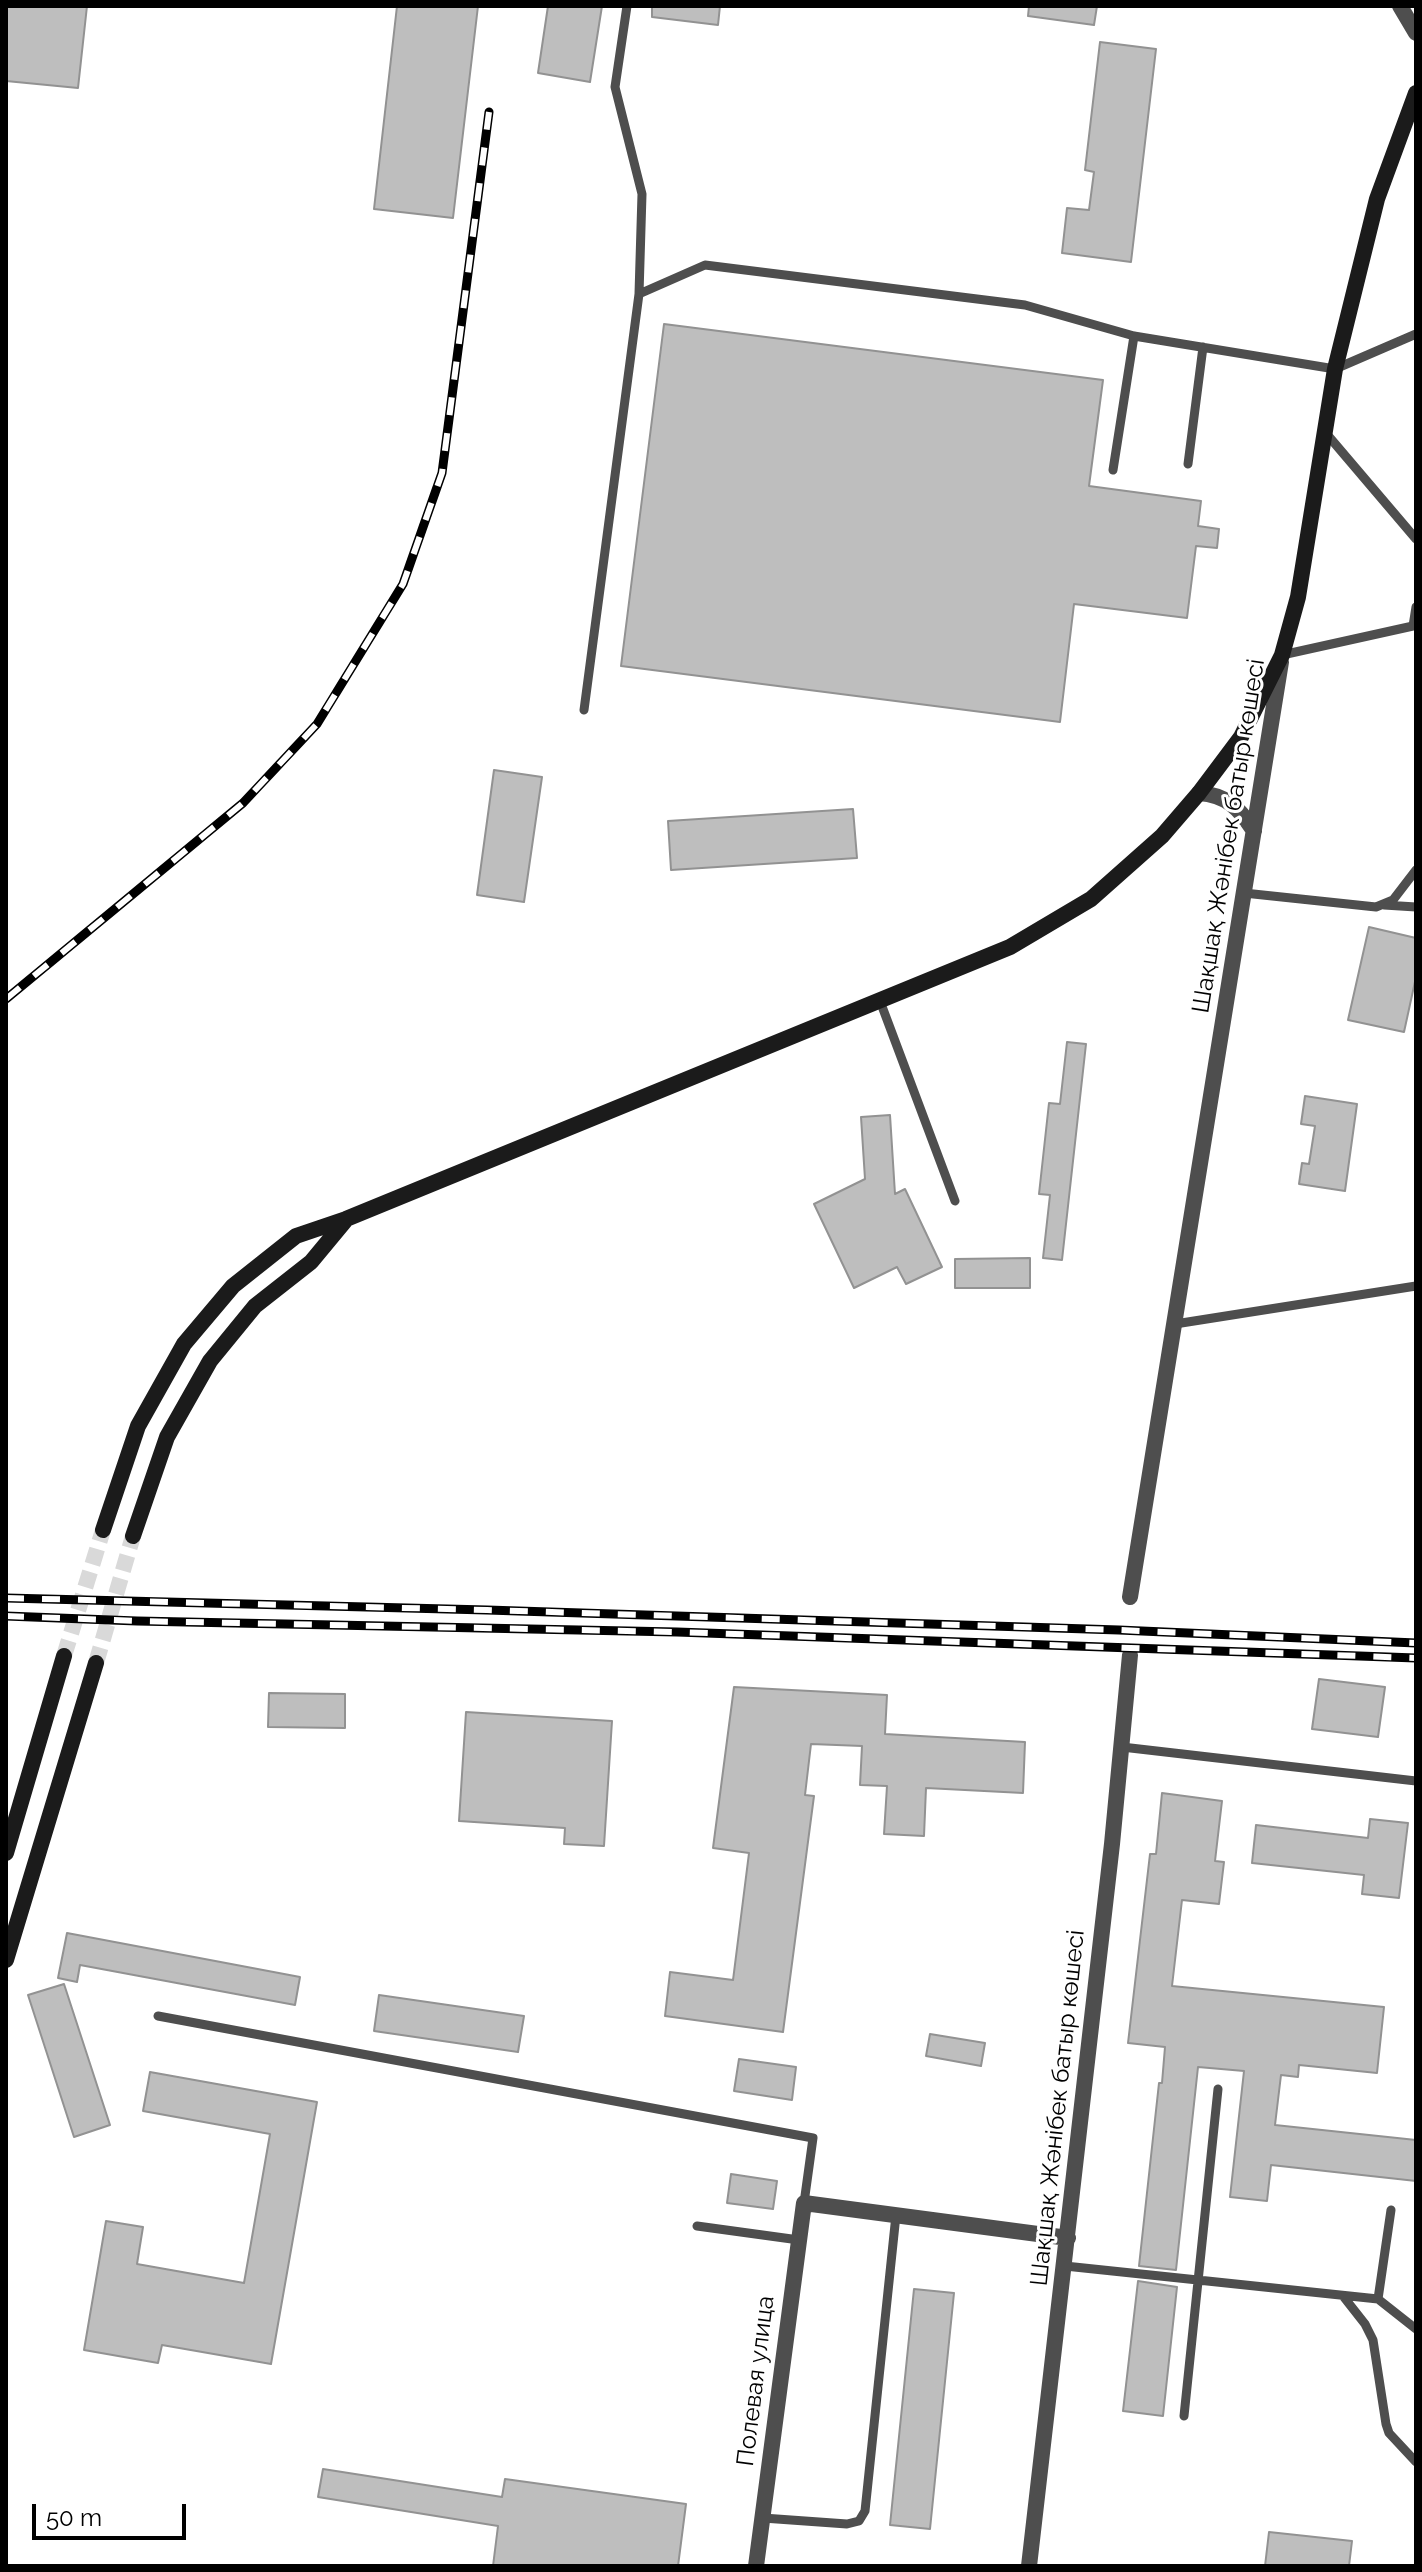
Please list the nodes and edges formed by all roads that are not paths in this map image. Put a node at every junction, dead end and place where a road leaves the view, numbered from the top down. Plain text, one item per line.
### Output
1 (627, 6) edge
2 (1400, 6) edge
3 (1416, 33) edge
4 (1416, 93) edge
5 (639, 294) junction
6 (1416, 334) edge
7 (1134, 336) junction
8 (1203, 347) junction
9 (1335, 369) junction
10 (1324, 431) junction
11 (1188, 464) dead end
12 (1113, 470) dead end
13 (1416, 539) edge
14 (1416, 607) edge
15 (1282, 655) junction
16 (584, 710) dead end
17 (1199, 793) junction
18 (1254, 831) junction
19 (1416, 870) edge
20 (1244, 893) junction
21 (1384, 905) junction
22 (1416, 907) edge
23 (880, 1001) junction
24 (955, 1201) dead end
25 (346, 1219) junction
26 (1416, 1286) edge
27 (1175, 1324) junction
28 (103, 1530) tunnel mouth
29 (133, 1536) tunnel mouth
30 (1130, 1597) dead end
31 (1130, 1655) dead end
32 (64, 1656) tunnel mouth
33 (96, 1663) tunnel mouth
34 (1122, 1747) junction
35 (1416, 1781) edge
36 (6, 1853) edge
37 (6, 1960) edge
38 (158, 2016) dead end
39 (1218, 2089) dead end
40 (804, 2203) junction
41 (1391, 2210) dead end
42 (896, 2215) junction
43 (697, 2226) dead end
44 (1068, 2238) junction
45 (799, 2240) junction
46 (1065, 2266) junction
47 (1198, 2281) junction
48 (1343, 2296) junction
49 (1378, 2299) junction
50 (1416, 2329) edge
51 (1184, 2416) dead end
52 (1416, 2462) edge
53 (763, 2518) junction
54 (756, 2566) edge
55 (1029, 2566) edge

1 - 5 lane
2 - 3 street
4 - 9 main road, Шақшақ Жәнібек батыр көшесі
5 - 7 lane
5 - 16 lane
6 - 9 lane
7 - 8 lane
7 - 12 lane
8 - 9 lane
8 - 11 lane
9 - 10 main road, Шақшақ Жәнібек батыр көшесі
10 - 13 lane
10 - 15 main road, Шақшақ Жәнібек батыр көшесі
14 - 15 lane
15 - 17 main road
15 - 18 street, Шақшақ Жәнібек батыр көшесі
17 - 18 street
17 - 23 main road
18 - 20 street, Шақшақ Жәнібек батыр көшесі
19 - 21 lane
20 - 21 lane
20 - 27 street, Шақшақ Жәнібек батыр көшесі
21 - 22 lane
23 - 24 lane
23 - 25 main road
25 - 28 main road
25 - 29 main road
26 - 27 lane
27 - 30 street, Шақшақ Жәнібек батыр көшесі
31 - 34 street, Шақшақ Жәнібек батыр көшесі
32 - 36 main road
33 - 37 main road
34 - 35 lane
34 - 44 street, Шақшақ Жәнібек батыр көшесі
38 - 40 lane
39 - 47 lane
40 - 42 street
40 - 45 street, Полевая улица
41 - 49 lane
42 - 44 street
42 - 53 lane
43 - 45 lane
44 - 46 street, Шақшақ Жәнібек батыр көшесі
45 - 53 street, Полевая улица
46 - 47 lane
46 - 55 street, Шақшақ Жәнібек батыр көшесі
47 - 48 lane
47 - 51 lane
48 - 49 lane
48 - 52 lane
49 - 50 lane
53 - 54 street, Полевая улица

